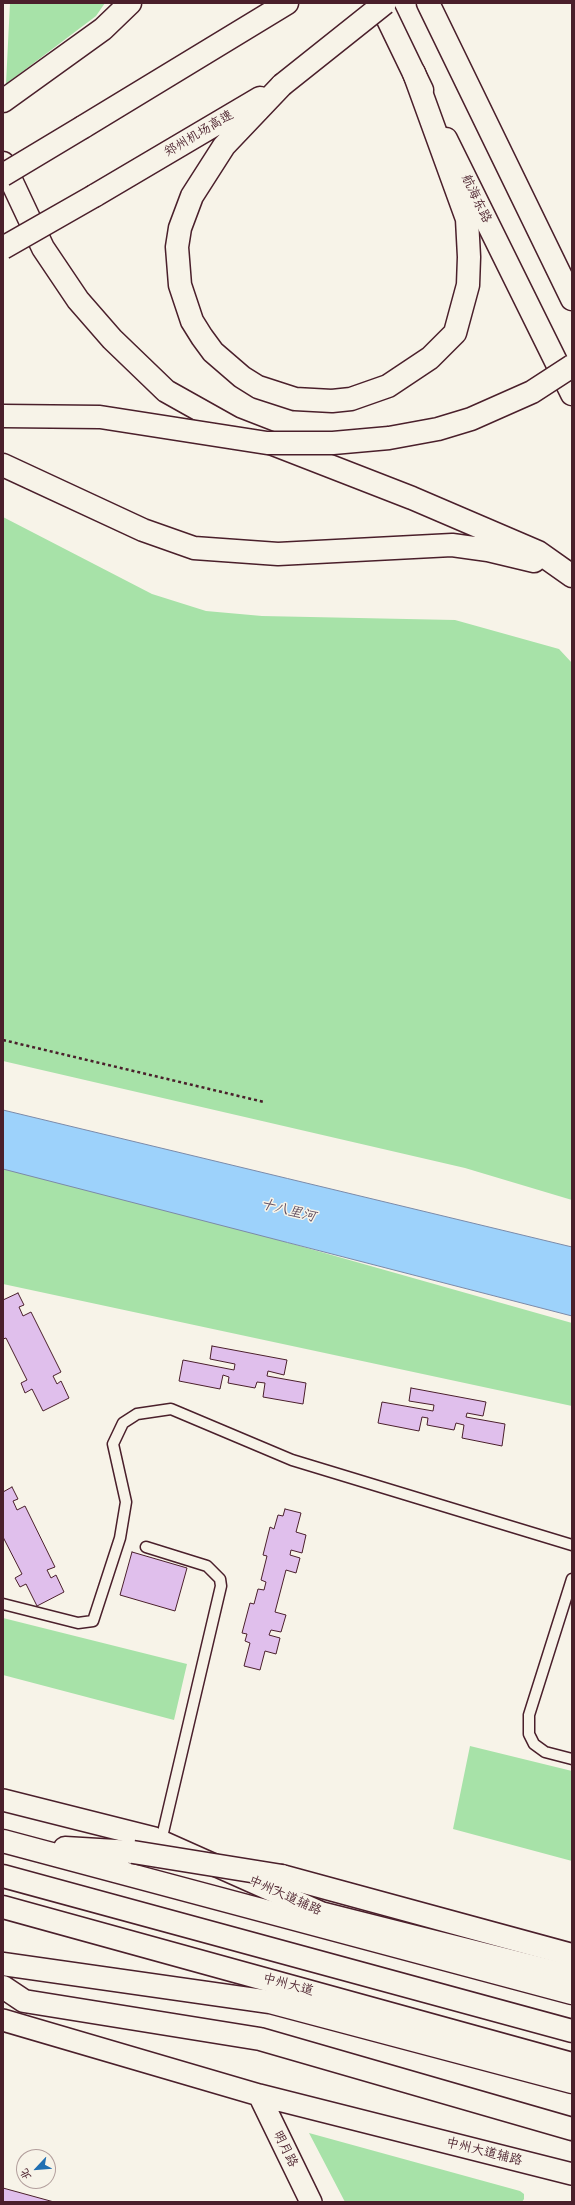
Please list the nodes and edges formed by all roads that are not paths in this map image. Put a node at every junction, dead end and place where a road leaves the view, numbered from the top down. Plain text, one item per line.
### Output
1 (130, 3) edge
2 (287, 3) edge
3 (380, 3) edge
4 (385, 3) edge
5 (428, 3) edge
6 (414, 74) junction
7 (282, 85) junction
8 (3, 101) edge
9 (3, 163) edge
10 (3, 175) edge
11 (3, 248) edge
12 (572, 299) edge
13 (572, 366) edge
14 (572, 394) edge
15 (3, 416) edge
16 (3, 465) edge
17 (570, 575) edge
18 (572, 1545) edge
19 (146, 1547) dead end
20 (572, 1579) edge
21 (3, 1604) edge
22 (572, 1759) edge
23 (3, 1800) edge
24 (161, 1841) junction
25 (9, 1843) edge
26 (3, 1876) edge
27 (3, 1907) edge
28 (572, 1955) edge
29 (3, 1964) edge
30 (572, 1976) edge
31 (3, 1987) edge
32 (572, 1993) edge
33 (3, 2020) edge
34 (572, 2031) edge
35 (572, 2064) edge
36 (572, 2082) edge
37 (259, 2095) junction
38 (572, 2129) edge
39 (572, 2174) edge
40 (311, 2202) edge

1 - 8 main road
2 - 10 main road, bridge
3 - 6 main road, 航海东路
4 - 7 main road, 郑州机场高速, bridge
5 - 12 main road
6 - 7 main road
6 - 14 main road, 航海东路
7 - 11 main road, 郑州机场高速, bridge
9 - 17 main road
13 - 15 main road, bridge
16 - 17 main road
18 - 21 lane
19 - 24 lane
20 - 22 lane
23 - 24 street, 中州大道辅路
24 - 30 street, 中州大道辅路
25 - 28 main road, bridge
25 - 32 main road
26 - 34 main road
27 - 35 main road, 中州大道
29 - 36 main road, 中州大道
31 - 38 main road
33 - 37 street, 中州大道辅路
37 - 39 street, 中州大道辅路
37 - 40 street, 明月路

